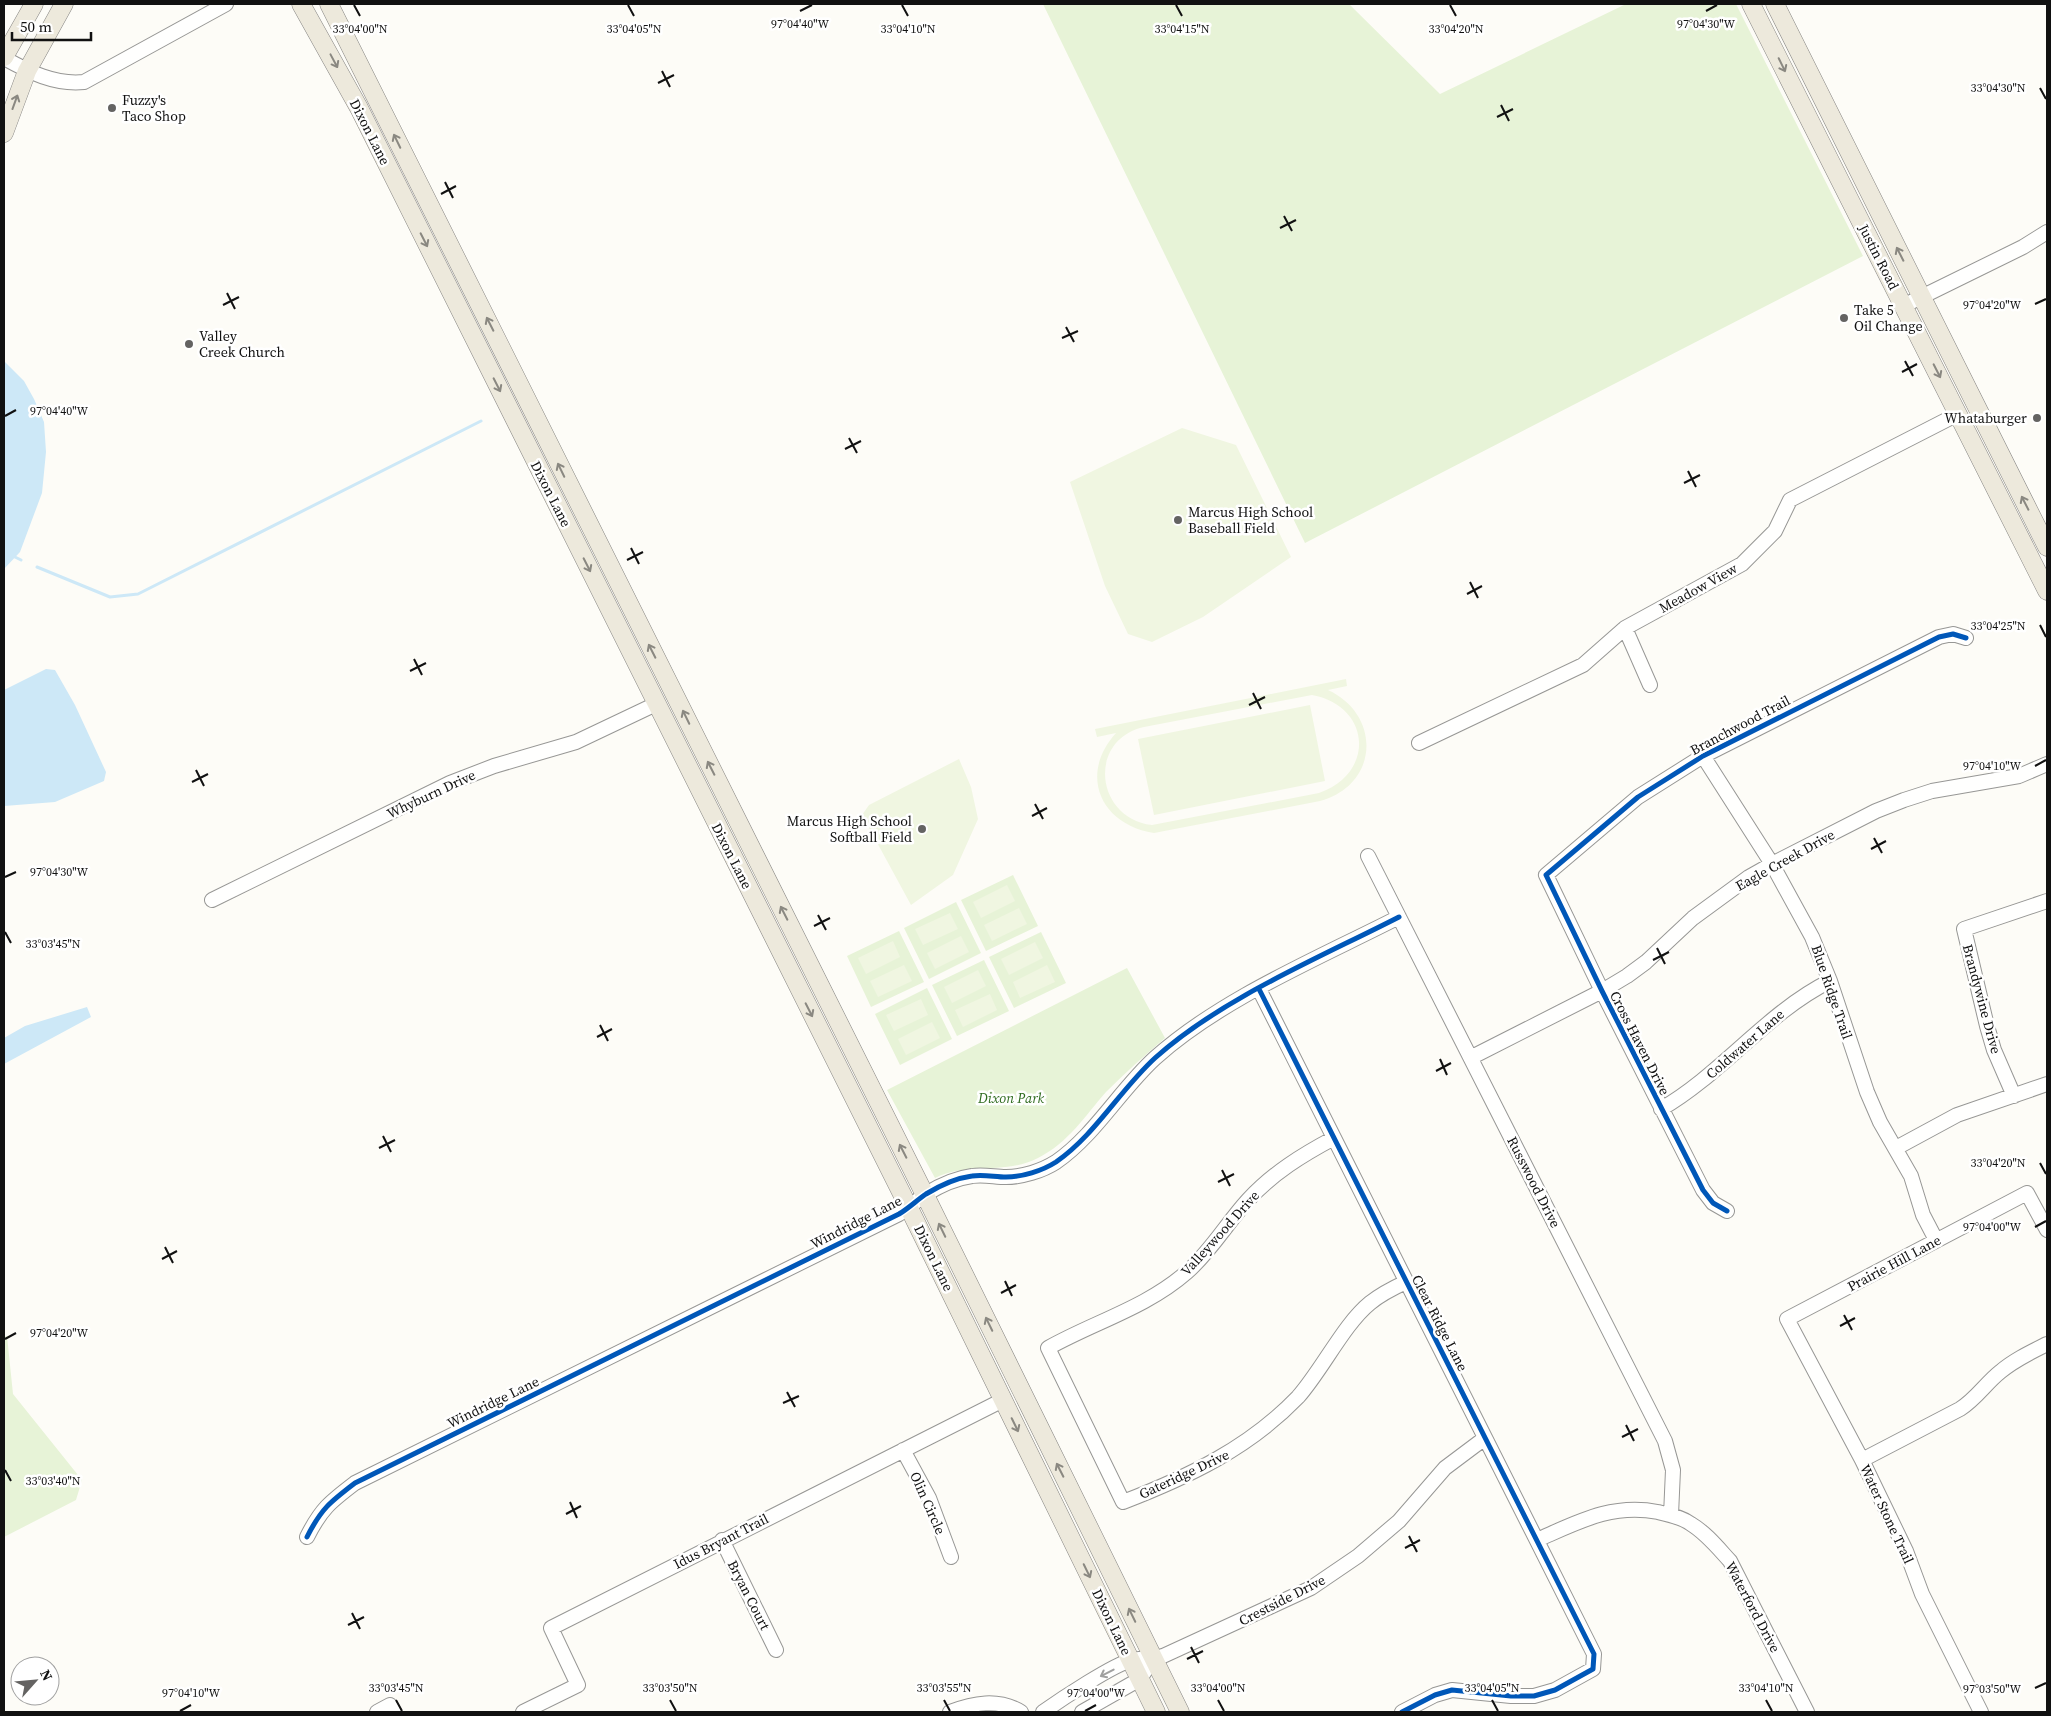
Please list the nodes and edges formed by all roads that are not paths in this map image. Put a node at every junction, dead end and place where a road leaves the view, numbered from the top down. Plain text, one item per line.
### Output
1 (34, 4) edge
2 (64, 4) edge
3 (226, 4) edge
4 (301, 4) edge
5 (329, 4) edge
6 (1751, 4) edge
7 (1775, 4) edge
8 (4, 58) edge
9 (27, 71) junction
10 (4, 134) edge
11 (419, 185) junction
12 (402, 196) junction
13 (2047, 232) edge
14 (1922, 297) junction
15 (1904, 306) junction
16 (1958, 414) junction
17 (582, 514) junction
18 (565, 522) junction
19 (2047, 547) edge
20 (2047, 591) edge
21 (1625, 628) junction
22 (1966, 638) dead end
23 (1650, 685) dead end
24 (656, 704) junction
25 (1420, 743) dead end
26 (1703, 756) junction
27 (2047, 764) edge
28 (1368, 856) dead end
29 (1772, 864) junction
30 (1546, 875) joint
31 (212, 900) dead end
32 (2047, 900) edge
33 (1400, 917) junction
34 (1830, 981) junction
35 (1259, 989) junction
36 (1602, 991) junction
37 (1472, 1057) junction
38 (2047, 1084) edge
39 (2014, 1096) junction
40 (1661, 1109) junction
41 (1334, 1138) junction
42 (1896, 1148) junction
43 (925, 1195) junction
44 (909, 1208) junction
45 (1727, 1211) dead end
46 (2047, 1230) edge
47 (1936, 1240) junction
48 (1406, 1282) junction
49 (1787, 1319) joint
50 (2047, 1344) edge
51 (1048, 1348) joint
52 (1003, 1400) junction
53 (1485, 1438) junction
54 (903, 1450) junction
55 (1862, 1460) junction
56 (1671, 1515) junction
57 (307, 1537) dead end
58 (722, 1540) junction
59 (1536, 1540) junction
60 (951, 1557) dead end
61 (776, 1650) dead end
62 (1153, 1659) junction
63 (1131, 1660) junction
64 (1140, 1679) junction
65 (1406, 1711) edge
66 (377, 1712) edge
67 (394, 1712) edge
68 (523, 1712) edge
69 (950, 1712) edge
70 (1021, 1712) edge
71 (1044, 1712) edge
72 (1082, 1712) edge
73 (1156, 1712) edge
74 (1180, 1712) edge
75 (1807, 1712) edge
76 (1981, 1712) edge

1 - 8 main road
2 - 9 main road
3 - 9 street
4 -> 12 main road, Dixon Lane
11 -> 5 main road, Dixon Lane
6 -> 15 main road, Justin Road
14 -> 7 main road, Justin Road
8 - 9 street
10 -> 9 main road
11 - 12 main road
17 -> 11 main road, Dixon Lane
12 -> 18 main road, Dixon Lane
13 - 14 street
14 - 15 street
19 -> 14 main road, Justin Road
15 -> 16 main road, Justin Road
16 - 20 main road, Justin Road
16 - 21 street, Meadow View
17 - 18 main road
43 -> 17 main road, Dixon Lane
18 -> 24 main road, Dixon Lane
21 - 23 street
21 - 25 street, Meadow View
22 - 26 street, Branchwood Trail
24 - 31 street, Whyburn Drive
24 -> 44 main road, Dixon Lane
26 - 29 street, Blue Ridge Trail
26 - 30 street, Branchwood Trail
27 - 29 street, Eagle Creek Drive
28 - 33 street, Russwood Drive
29 - 34 street, Blue Ridge Trail
29 - 36 street, Eagle Creek Drive
30 - 36 street, Cross Haven Drive
32 - 39 street, Brandywine Drive
33 - 35 street, Windridge Lane
33 - 37 street, Russwood Drive
34 - 40 street, Coldwater Lane
34 - 42 street, Blue Ridge Trail
35 - 41 street, Clear Ridge Lane
35 - 43 street, Windridge Lane
36 - 37 street, Eagle Creek Drive
36 - 40 street, Cross Haven Drive
37 - 56 street, Russwood Drive
38 - 39 street
39 - 42 street
40 - 45 street, Cross Haven Drive
41 - 48 street, Clear Ridge Lane
41 - 51 street, Valleywood Drive
42 - 47 street, Blue Ridge Trail
43 - 44 street, Windridge Lane
62 -> 43 main road, Dixon Lane
44 - 52 main road, Dixon Lane
44 - 57 street, Windridge Lane
46 - 47 street, Prairie Hill Lane
47 - 49 street, Prairie Hill Lane
48 - 51 street, Gateridge Drive
48 - 53 street, Clear Ridge Lane
49 - 55 street, Water Stone Trail
50 - 55 street
52 - 54 street, Idus Bryant Trail
52 -> 63 main road, Dixon Lane
53 - 59 street, Clear Ridge Lane
53 - 62 street, Crestside Drive
54 - 58 street, Idus Bryant Trail
54 - 60 street, Olin Circle
55 - 76 street, Water Stone Trail
56 - 59 street, Waterford Drive
56 - 75 street, Waterford Drive
58 - 61 street, Bryan Court
58 - 68 street, Idus Bryant Trail
59 - 65 street, Clear Ridge Lane
62 - 63 street
62 - 64 street
62 - 74 main road, Dixon Lane
63 - 64 main road, Dixon Lane
63 -> 71 street
64 - 72 street
64 - 73 main road, Dixon Lane
66 - 67 street
69 - 70 street

